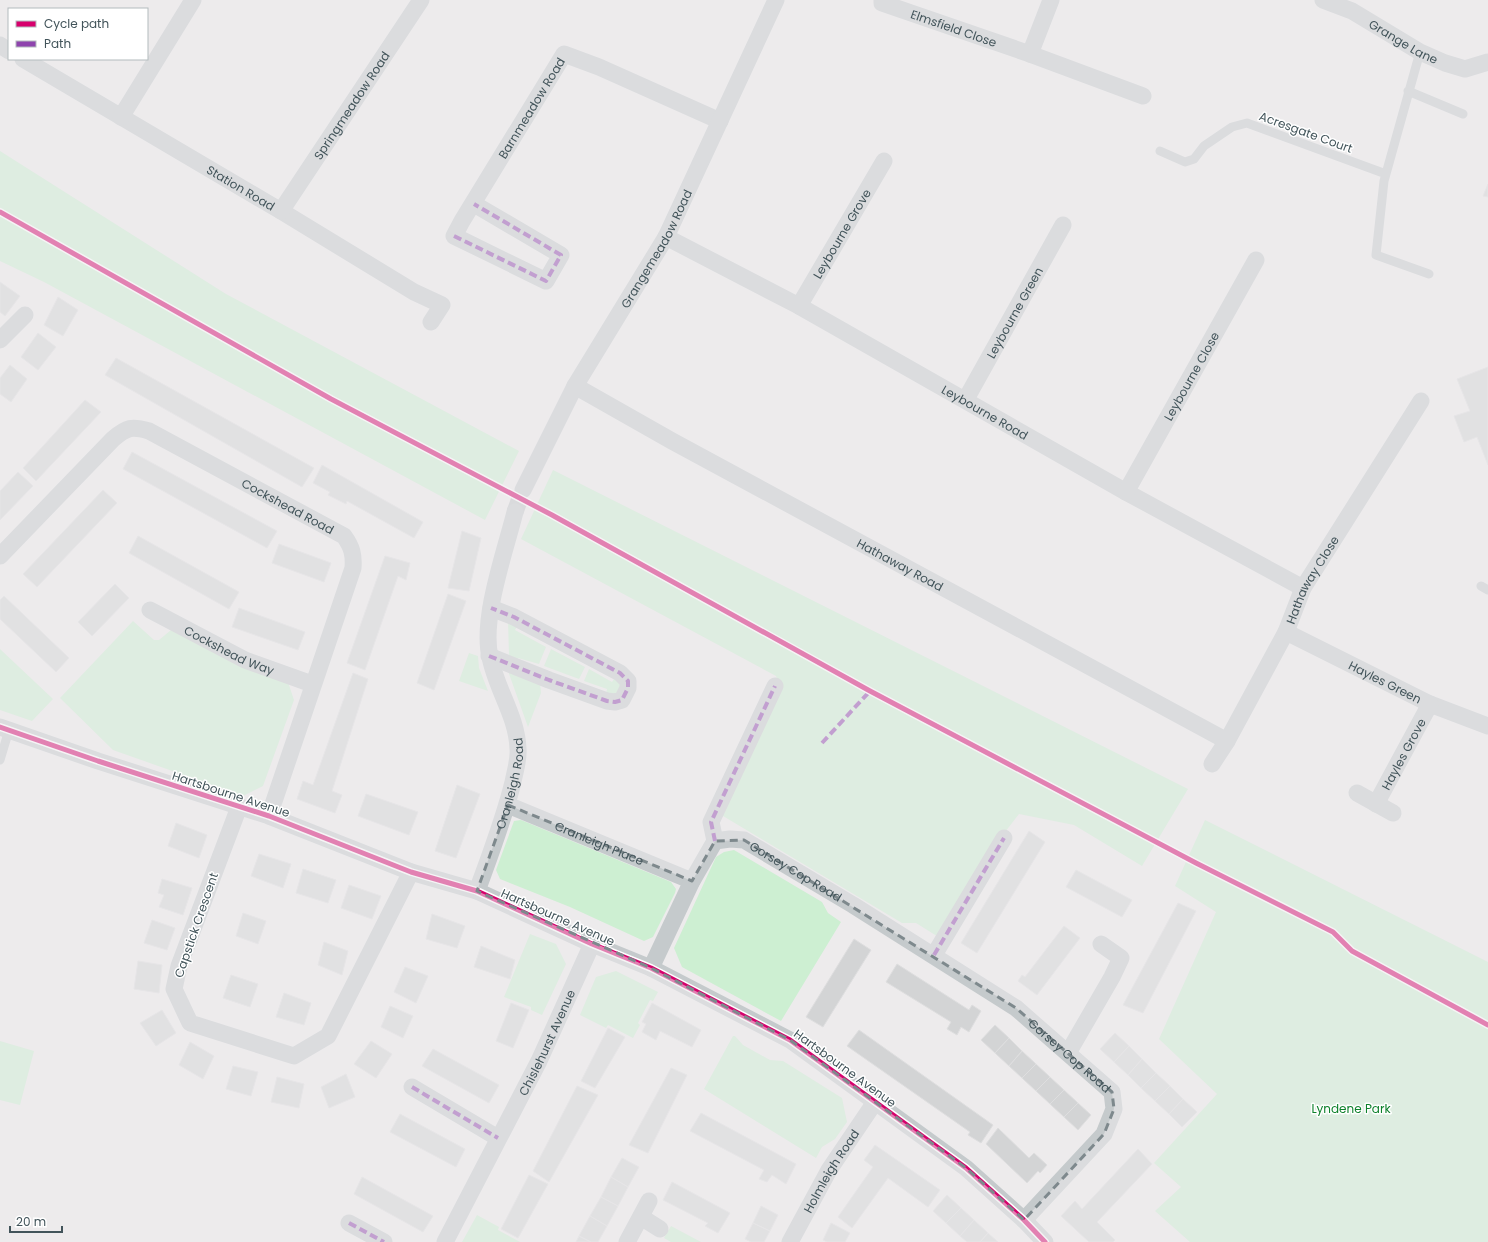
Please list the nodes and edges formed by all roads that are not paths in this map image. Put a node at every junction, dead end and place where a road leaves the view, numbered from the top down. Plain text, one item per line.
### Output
1 (193, 0) edge
2 (421, 0) edge
3 (776, 0) edge
4 (882, 0) edge
5 (1051, 0) edge
6 (1323, 0) edge
7 (1420, 52) junction
8 (1030, 54) junction
9 (25, 60) edge
10 (1488, 62) edge
11 (1408, 91) junction
12 (1143, 96) dead end
13 (1463, 114) dead end
14 (121, 117) junction
15 (720, 121) junction
16 (1160, 151) dead end
17 (884, 161) dead end
18 (1386, 174) junction
19 (474, 204) junction
20 (281, 211) junction
21 (1063, 225) dead end
22 (666, 237) junction
23 (1256, 260) dead end
24 (1429, 274) dead end
25 (799, 306) junction
26 (24, 315) dead end
27 (431, 322) dead end
28 (0, 340) edge
29 (575, 386) junction
30 (966, 400) junction
31 (1421, 401) dead end
32 (524, 490) tunnel mouth
33 (1126, 492) junction
34 (515, 512) tunnel mouth
35 (0, 556) edge
36 (1303, 588) junction
37 (491, 608) junction
38 (150, 610) dead end
39 (1286, 632) junction
40 (489, 656) junction
41 (312, 684) junction
42 (775, 686) dead end
43 (1430, 704) junction
44 (1488, 726) edge
45 (5, 728) edge
46 (1227, 741) junction
47 (0, 760) edge
48 (1212, 764) dead end
49 (1357, 793) dead end
50 (1376, 804) junction
51 (508, 805) junction
52 (239, 807) junction
53 (1394, 813) dead end
54 (269, 816) junction
55 (1004, 838) dead end
56 (715, 841) junction
57 (411, 872) junction
58 (692, 881) junction
59 (477, 891) junction
60 (592, 944) junction
61 (1101, 944) dead end
62 (934, 955) junction
63 (651, 968) junction
64 (1068, 1053) junction
65 (412, 1087) dead end
66 (875, 1102) junction
67 (498, 1138) junction
68 (650, 1201) dead end
69 (641, 1217) junction
70 (1024, 1220) junction
71 (349, 1223) dead end
72 (660, 1229) dead end
73 (384, 1242) edge
74 (445, 1242) edge
75 (627, 1242) edge
76 (790, 1242) edge
77 (1045, 1242) edge

1 - 14 street
2 - 20 street, Springmeadow Road
3 - 15 street, Grangemeadow Road
4 - 8 street, Elmsfield Close
5 - 8 street
6 - 7 street, Grange Lane
7 - 10 street, Grange Lane
7 - 11 lane
8 - 12 street, Elmsfield Close
9 - 14 street, Station Road
11 - 13 lane
11 - 18 lane
14 - 20 street, Station Road
15 - 19 street, Barnmeadow Road
15 - 22 street, Grangemeadow Road
16 - 18 lane, Acresgate Court
17 - 25 street, Leybourne Grove
18 - 24 lane
19 - 19 street, Barnmeadow Road
20 - 27 street, Station Road
21 - 30 street, Leybourne Green
22 - 25 street, Leybourne Road
22 - 29 street, Grangemeadow Road
23 - 33 street, Leybourne Close
25 - 30 street, Leybourne Road
26 - 28 street
29 - 32 street, Grangemeadow Road
29 - 46 street, Hathaway Road
30 - 33 street, Leybourne Road
31 - 36 street, Hathaway Close
33 - 36 street, Leybourne Road
34 - 37 street, Cranleigh Road
35 - 41 street, Cockshead Road
36 - 39 street, Hathaway Close
37 - 40 street, Cranleigh Road
37 - 40 street
38 - 41 street, Cockshead Way
39 - 43 street, Hayles Green
39 - 46 street, Hathaway Close
40 - 51 street, Cranleigh Road
41 - 54 street, Cockshead Road
42 - 56 street
43 - 44 street, Hayles Green
43 - 50 street, Hayles Grove
45 - 47 lane
45 - 52 street, Hartsbourne Avenue
46 - 48 street, Hathaway Close
49 - 50 street, Hayles Grove
50 - 53 street, Hayles Grove
51 - 58 street, Cranleigh Place
51 - 59 street, Cranleigh Road
52 - 54 street, Hartsbourne Avenue
52 - 57 street, Capstick Crescent
54 - 57 street, Hartsbourne Avenue
55 - 62 street
56 - 58 street
56 - 62 street, Gorsey Cop Road
57 - 59 street, Hartsbourne Avenue
58 - 63 street
59 - 60 street, Hartsbourne Avenue
60 - 63 street, Hartsbourne Avenue
60 - 67 street, Chislehurst Avenue
61 - 64 street
62 - 64 street, Gorsey Cop Road
63 - 66 street, Hartsbourne Avenue
64 - 70 street, Gorsey Cop Road
65 - 67 street
66 - 70 street, Hartsbourne Avenue
66 - 76 street, Holmleigh Road
67 - 74 street, Chislehurst Avenue
68 - 69 street
69 - 72 street
69 - 75 street
70 - 77 street, Hartsbourne Avenue
71 - 73 street

